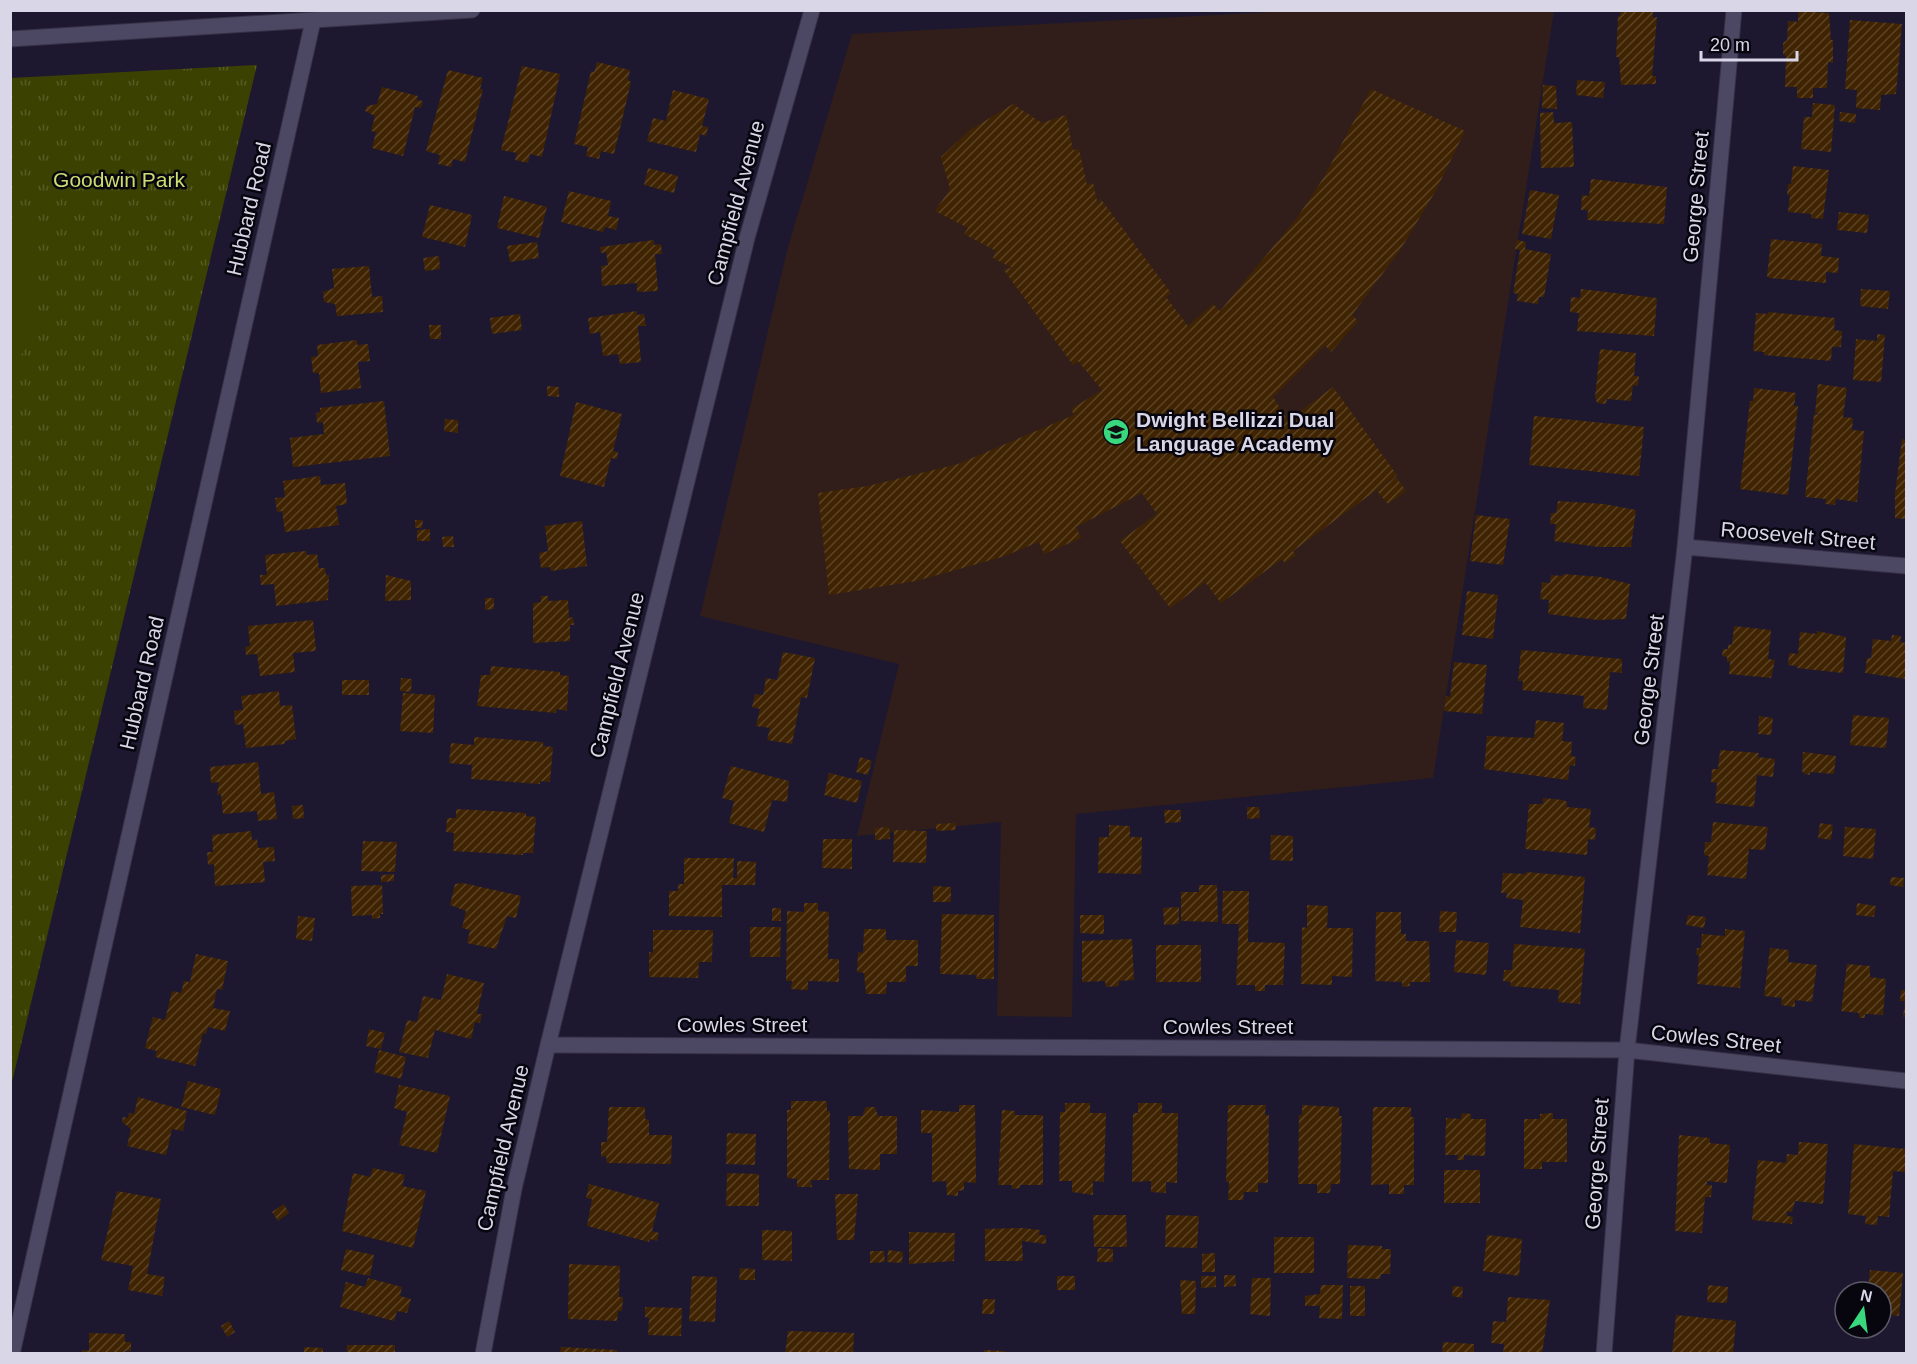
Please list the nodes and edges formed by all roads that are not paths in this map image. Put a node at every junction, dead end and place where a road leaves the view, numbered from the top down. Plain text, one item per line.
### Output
1 (472, 10) edge
2 (812, 10) edge
3 (1734, 10) edge
4 (428, 11) edge
5 (313, 21) junction
6 (10, 39) edge
7 (1685, 547) junction
8 (1906, 566) edge
9 (548, 1045) junction
10 (1627, 1050) junction
11 (1906, 1081) edge
12 (12, 1353) edge
13 (483, 1353) edge
14 (1604, 1353) edge

1 - 4 street
2 - 9 street, Campfield Avenue
3 - 7 street, George Street
4 - 5 street
5 - 6 street
5 - 12 street, Hubbard Road
7 - 8 street, Roosevelt Street
7 - 10 street, George Street
9 - 10 street, Cowles Street
9 - 13 street, Campfield Avenue
10 - 11 street, Cowles Street
10 - 14 street, George Street

